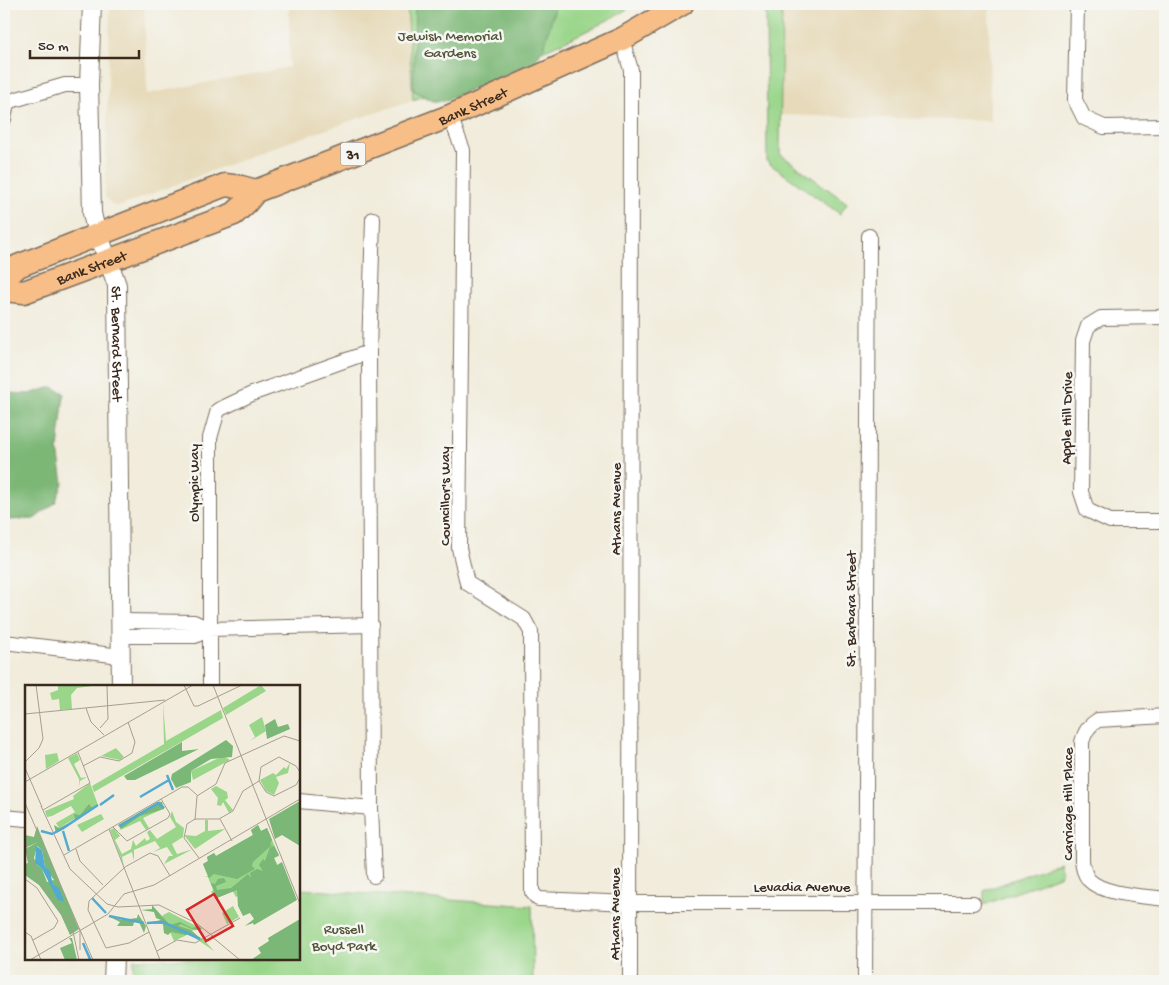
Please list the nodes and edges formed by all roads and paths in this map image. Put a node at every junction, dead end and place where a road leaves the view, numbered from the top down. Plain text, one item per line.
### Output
1 (92, 4) edge
2 (682, 4) edge
3 (1077, 4) edge
4 (622, 39) junction
5 (89, 85) junction
6 (450, 116) junction
7 (4, 119) edge
8 (1165, 126) edge
9 (256, 191) junction
10 (373, 220) dead end
11 (99, 236) junction
12 (869, 236) dead end
13 (108, 262) junction
14 (4, 279) edge
15 (4, 290) edge
16 (1165, 317) edge
17 (369, 352) junction
18 (1165, 521) edge
19 (371, 625) junction
20 (121, 628) junction
21 (209, 629) junction
22 (4, 642) edge
23 (121, 656) junction
24 (121, 685) edge
25 (210, 685) edge
26 (1165, 716) edge
27 (300, 801) edge
28 (372, 808) junction
29 (4, 817) edge
30 (25, 819) edge
31 (374, 876) dead end
32 (1165, 899) edge
33 (864, 902) junction
34 (630, 903) junction
35 (973, 903) dead end
36 (114, 960) edge
37 (113, 981) edge
38 (630, 981) edge
39 (865, 981) edge

1 - 5 street, St. Bernard Street
2 - 4 main road, Bank Street / 31
3 - 8 street
4 - 6 main road, Bank Street / 31
4 - 34 street, Athans Avenue
5 - 7 street
5 - 11 street, St. Bernard Street
6 - 9 main road, Bank Street / 31
6 - 34 street, Councillor's Way
9 - 11 main road, Bank Street
9 - 13 main road, Bank Street / 31
10 - 17 street
11 - 13 street, St. Bernard Street
11 - 14 main road, Bank Street
12 - 33 street, St. Barbara Street
13 - 15 main road, Bank Street / 31
13 - 20 street, St. Bernard Street
16 - 18 street, Apple Hill Drive
17 - 19 street
17 - 21 street, Olympic Way
19 - 21 street
19 - 28 street
20 - 21 street
20 - 23 street, St. Bernard Street
21 - 25 street, Olympic Way
22 - 23 street
23 - 24 street, St. Bernard Street
26 - 32 street, Carriage Hill Place
27 - 28 street
28 - 31 street
29 - 30 street
33 - 34 street, Levadia Avenue
33 - 35 street, Levadia Avenue
33 - 39 street, St. Barbara Street
34 - 38 street, Athans Avenue
36 - 37 street

